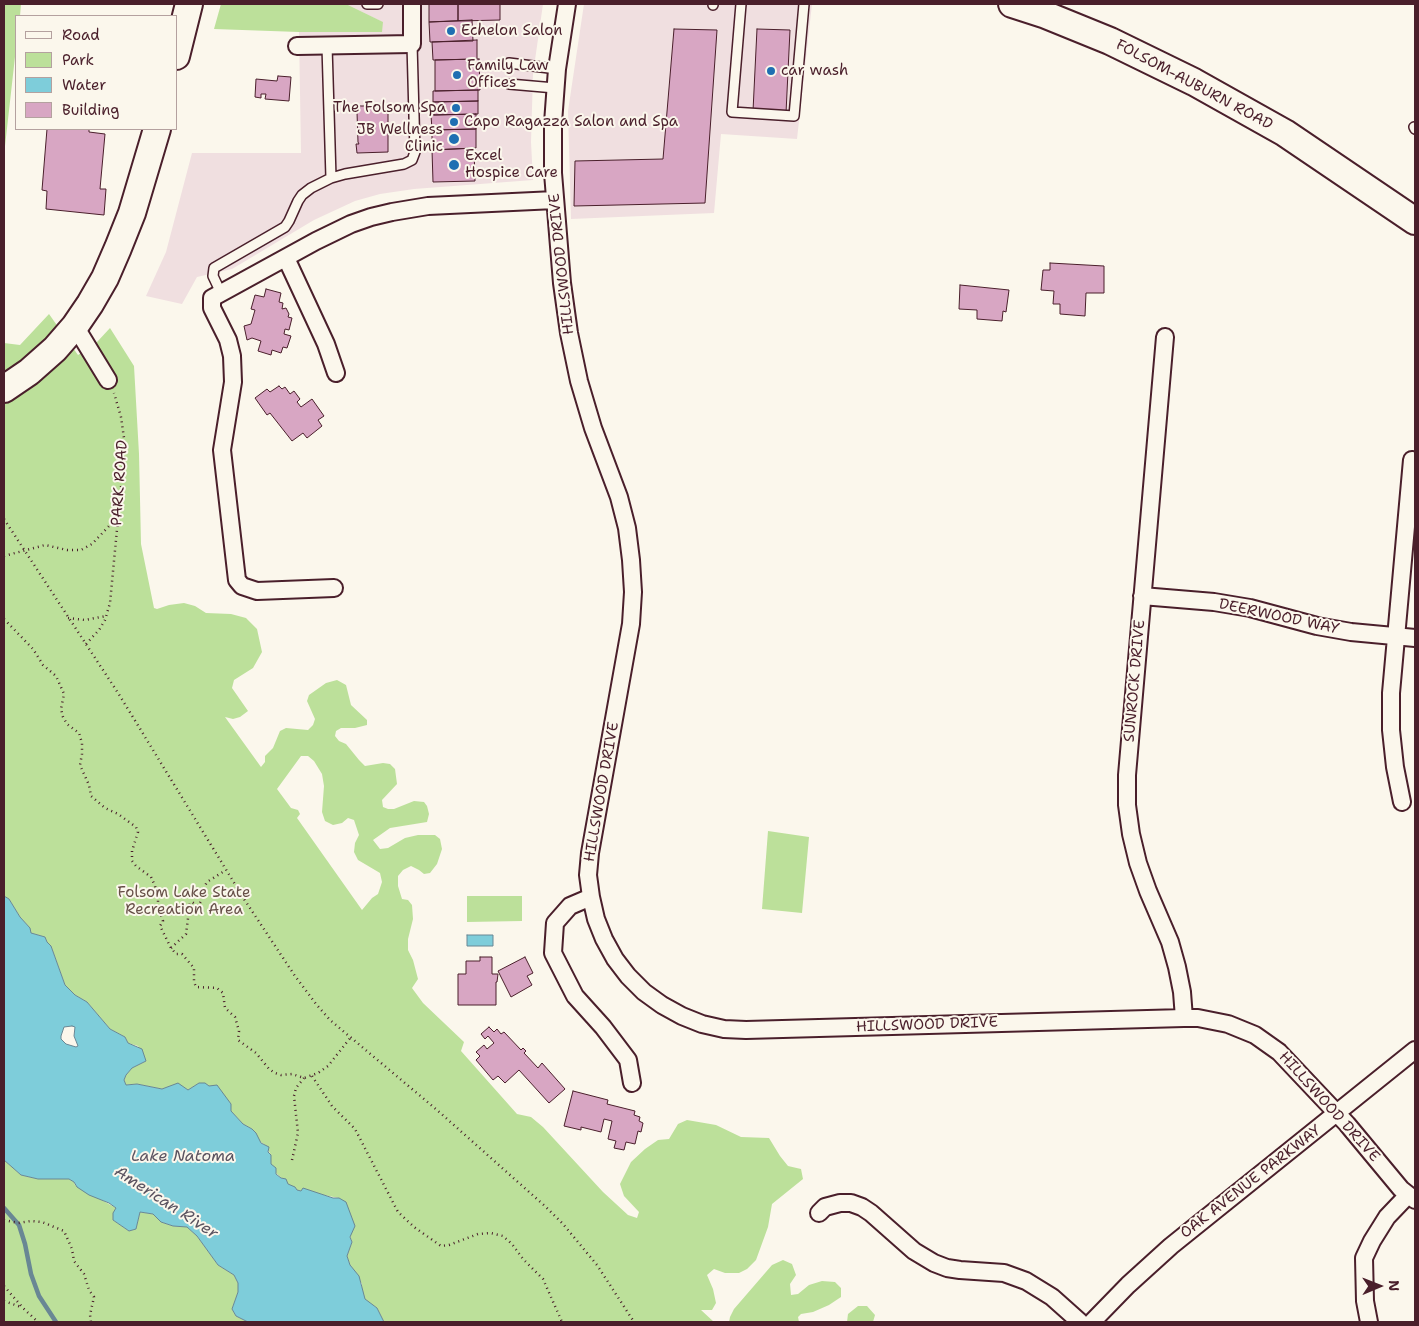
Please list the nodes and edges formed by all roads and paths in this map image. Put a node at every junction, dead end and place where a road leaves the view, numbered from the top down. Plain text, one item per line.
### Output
1 (189, 4) edge
2 (367, 4) edge
3 (378, 4) edge
4 (412, 4) edge
5 (567, 4) edge
6 (741, 4) edge
7 (804, 4) edge
8 (1012, 4) edge
9 (412, 44) junction
10 (297, 46) dead end
11 (327, 46) junction
12 (178, 48) edge
13 (509, 63) dead end
14 (557, 69) junction
15 (509, 84) dead end
16 (555, 88) junction
17 (157, 130) edge
18 (331, 178) junction
19 (555, 200) junction
20 (1415, 221) edge
21 (286, 258) junction
22 (221, 293) junction
23 (75, 326) junction
24 (1165, 337) dead end
25 (336, 374) dead end
26 (108, 380) joint
27 (4, 389) edge
28 (1412, 460) dead end
29 (4, 519) edge
30 (118, 523) junction
31 (24, 550) junction
32 (4, 556) edge
33 (334, 588) dead end
34 (1142, 596) junction
35 (106, 616) junction
36 (68, 618) junction
37 (4, 619) edge
38 (1396, 636) junction
39 (1415, 638) edge
40 (86, 644) junction
41 (1402, 802) dead end
42 (226, 870) junction
43 (590, 897) junction
44 (171, 948) junction
45 (1184, 1018) junction
46 (350, 1038) junction
47 (1415, 1050) edge
48 (312, 1076) junction
49 (304, 1078) junction
50 (632, 1083) dead end
51 (1338, 1113) junction
52 (292, 1160) dead end
53 (1412, 1198) edge
54 (819, 1213) dead end
55 (4, 1220) edge
56 (4, 1286) edge
57 (4, 1301) edge
58 (23, 1308) junction
59 (38, 1322) edge
60 (90, 1322) edge
61 (562, 1322) edge
62 (634, 1322) edge
63 (1080, 1322) edge
64 (1092, 1322) edge
65 (1369, 1322) edge

1 - 12 main road
2 - 3 lane
4 - 9 street
5 - 14 street, HILLSWOOD DRIVE
6 - 7 lane
8 - 20 main road, FOLSOM-AUBURN ROAD
9 - 11 street
9 - 18 lane
10 - 11 street
11 - 18 lane
13 - 14 lane
14 - 16 street, HILLSWOOD DRIVE
15 - 16 lane
16 - 19 street, HILLSWOOD DRIVE
17 - 23 main road
18 - 22 lane
19 - 21 street
19 - 43 street, HILLSWOOD DRIVE
21 - 22 street
21 - 25 street
22 - 33 street
23 - 26 street
23 - 27 main road
24 - 34 street, SUNROCK DRIVE
26 - 30 path, PARK ROAD
28 - 38 street
29 - 31 path
30 - 31 path
30 - 35 path, PARK ROAD
31 - 32 path
31 - 36 path
34 - 38 street, DEERWOOD WAY
34 - 45 street, SUNROCK DRIVE
35 - 36 path
35 - 40 path, PARK ROAD
36 - 40 path
37 - 44 path
38 - 39 street, DEERWOOD WAY
38 - 41 street
40 - 42 path
42 - 44 path
42 - 46 path
43 - 45 street, HILLSWOOD DRIVE
43 - 50 street
44 - 49 path
45 - 51 street, HILLSWOOD DRIVE
46 - 48 path
46 - 62 path
47 - 51 street, OAK AVENUE PARKWAY
48 - 49 path
48 - 61 path
49 - 52 path
51 - 53 street, HILLSWOOD DRIVE
51 - 64 street, OAK AVENUE PARKWAY
53 - 65 street
54 - 63 street
55 - 60 path
56 - 58 path
57 - 58 path
58 - 59 path

